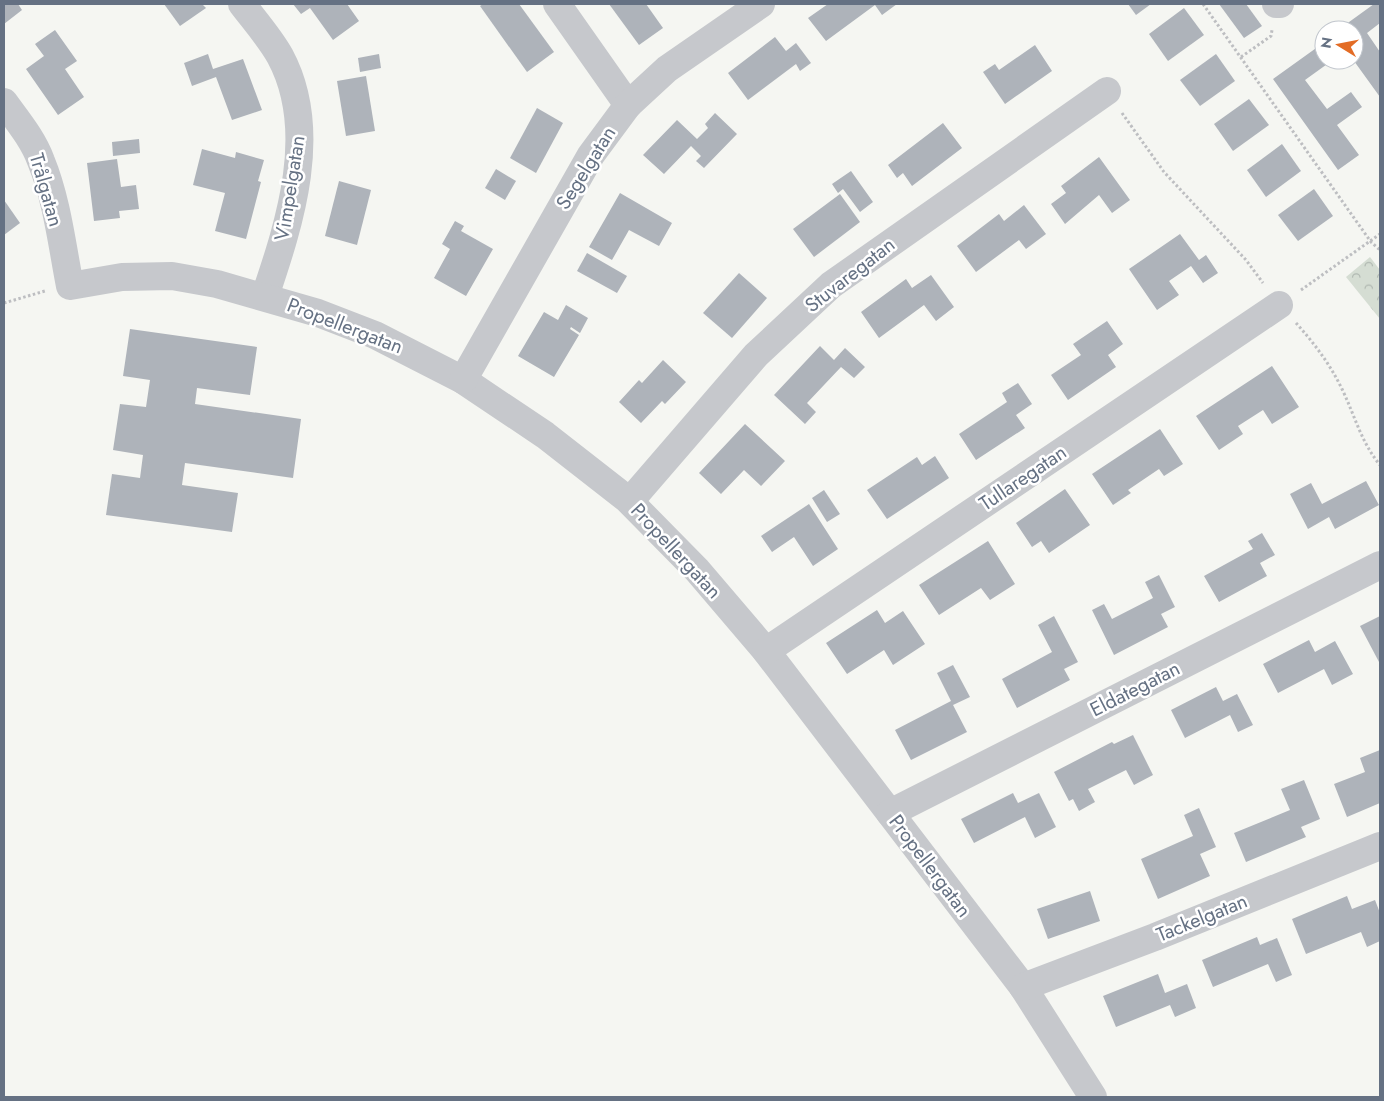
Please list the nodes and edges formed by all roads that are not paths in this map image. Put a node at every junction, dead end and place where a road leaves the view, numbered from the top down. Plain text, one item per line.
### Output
1 (242, 4) edge
2 (557, 4) edge
3 (761, 4) edge
4 (1107, 91) road end
5 (4, 102) edge
6 (628, 104) junction
7 (70, 286) joint
8 (265, 296) junction
9 (1280, 305) road end
10 (463, 380) junction
11 (630, 502) junction
12 (1380, 565) edge
13 (766, 650) junction
14 (890, 813) junction
15 (1380, 846) edge
16 (1023, 987) junction
17 (1093, 1097) edge

1 - 8 street, Vimpelgatan
2 - 6 street
3 - 6 street, Segelgatan
4 - 11 street, Stuvaregatan
5 - 7 street, Trålgatan
6 - 10 street, Segelgatan
7 - 8 street, Propellergatan
8 - 10 street, Propellergatan
9 - 13 street, Tullaregatan
10 - 11 street, Propellergatan
11 - 13 street, Propellergatan
12 - 14 street, Eldategatan
13 - 14 street, Propellergatan
14 - 16 street, Propellergatan
15 - 16 street, Tackelgatan
16 - 17 street, Propellergatan

